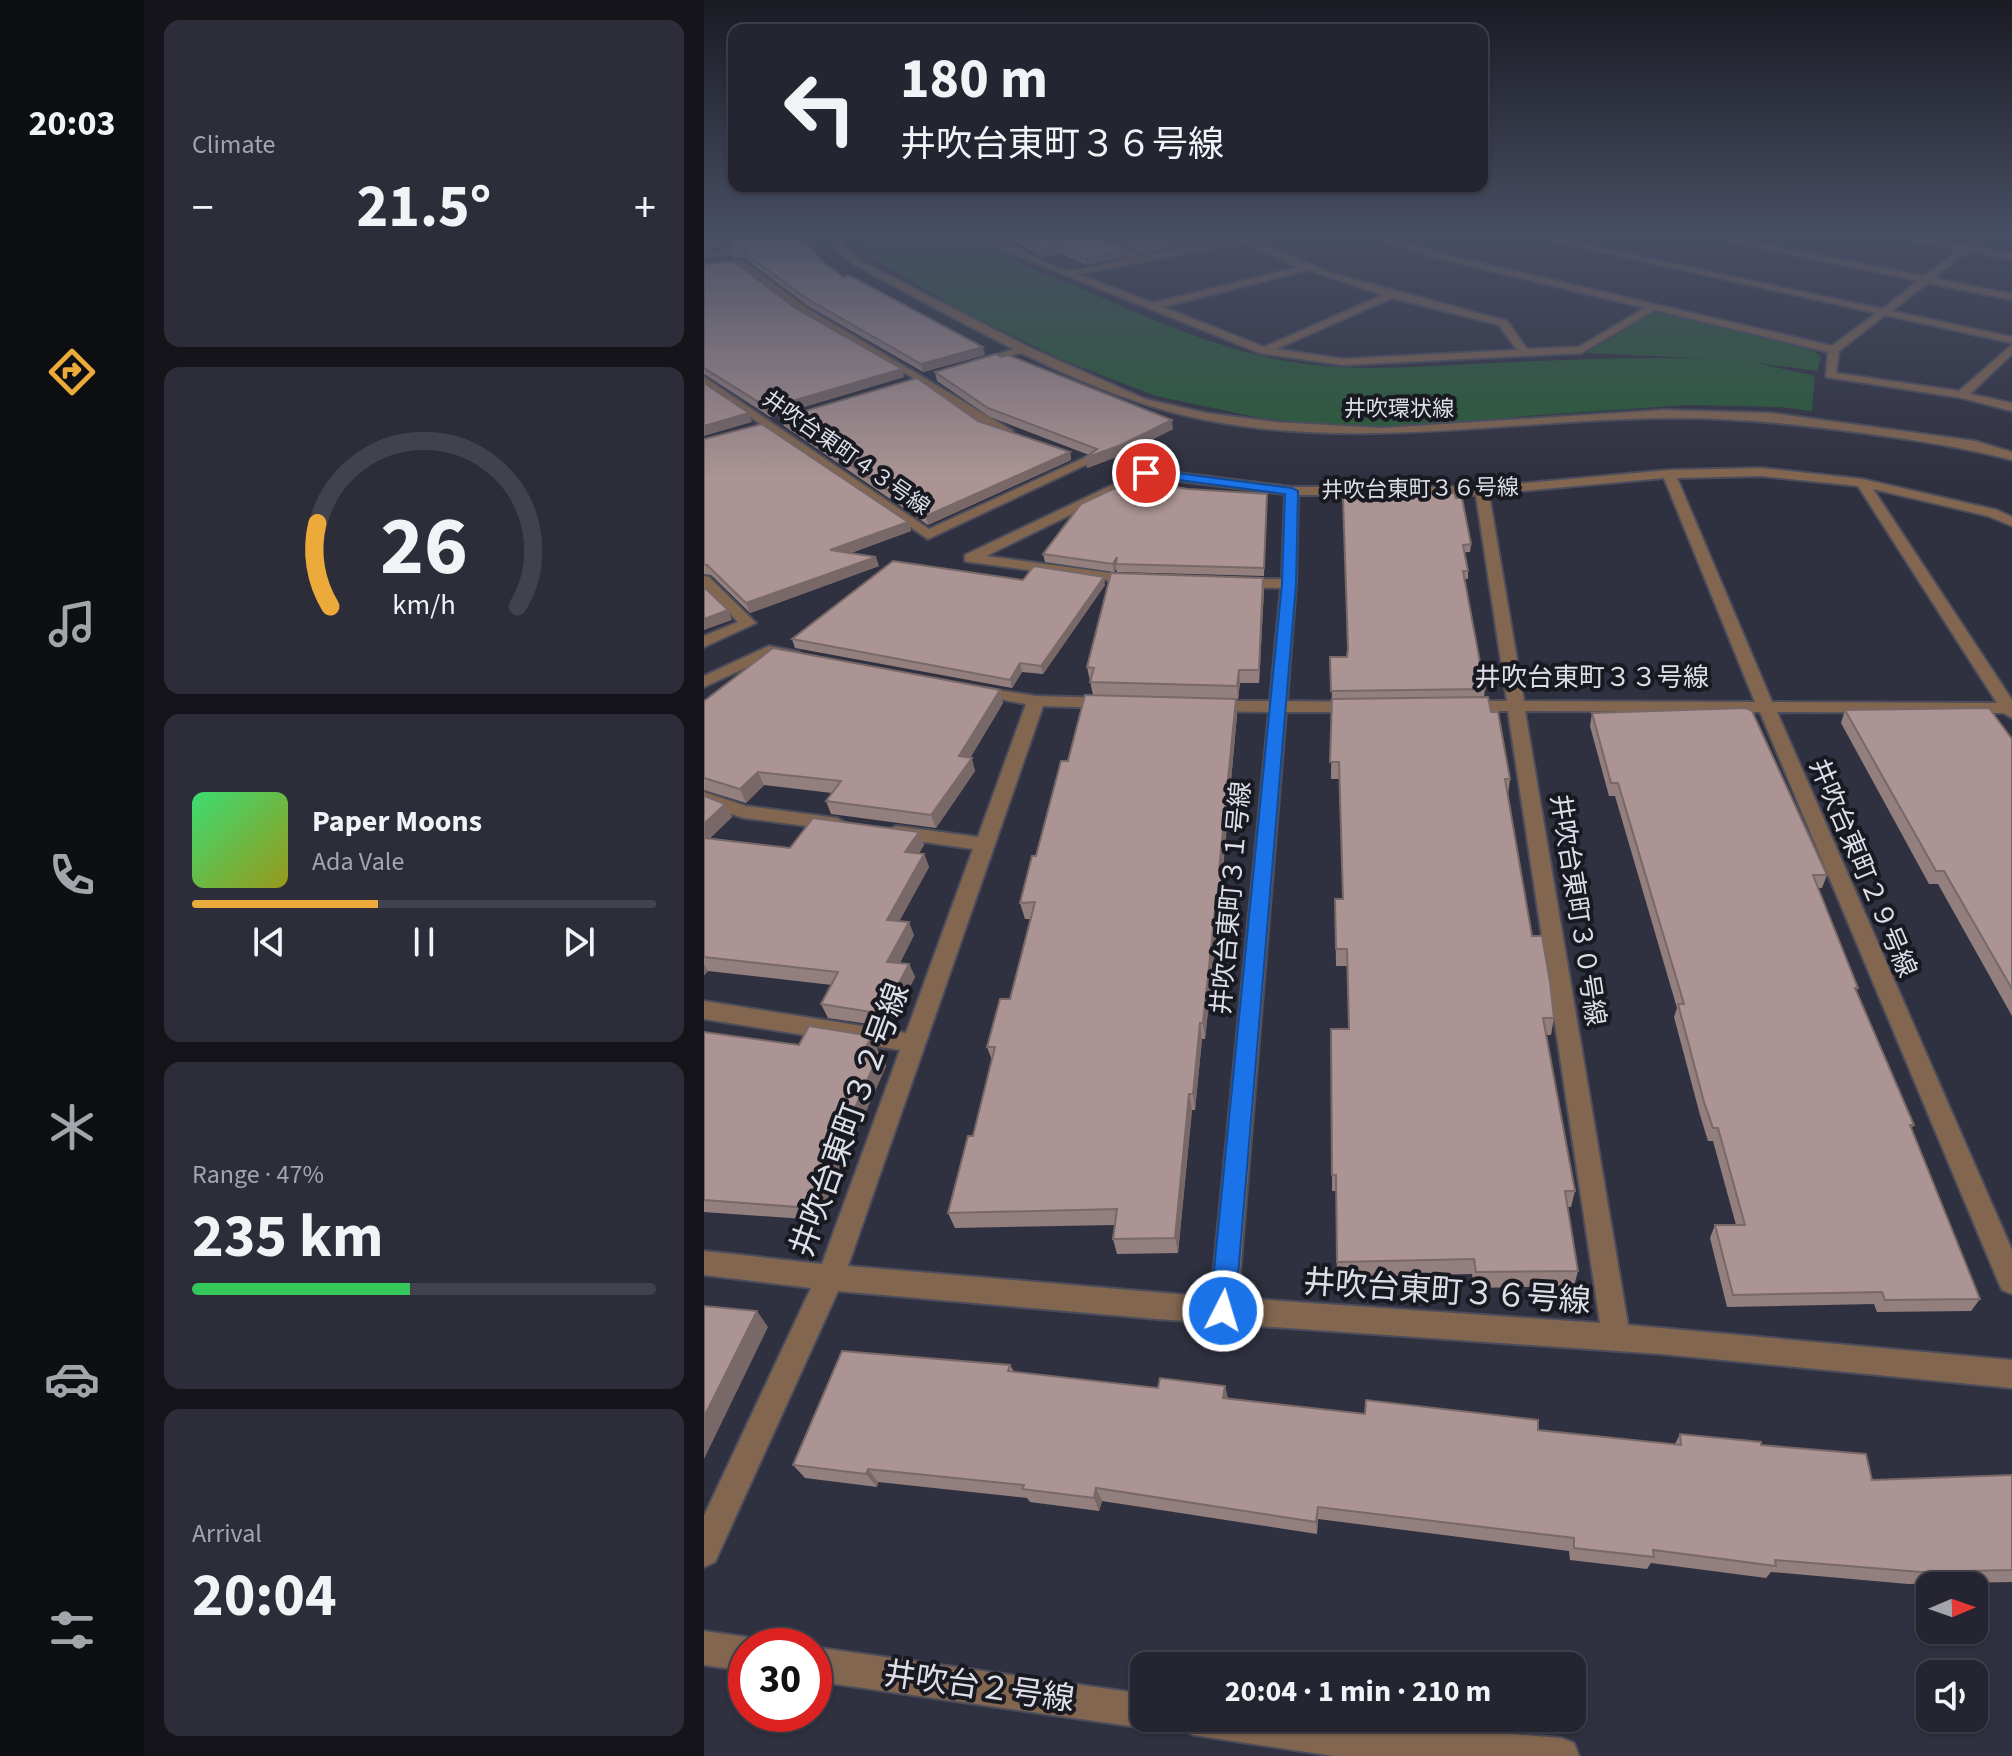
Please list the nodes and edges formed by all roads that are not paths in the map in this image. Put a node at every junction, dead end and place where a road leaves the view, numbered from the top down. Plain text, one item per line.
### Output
1 (806, 314) edge
2 (956, 314) edge
3 (1169, 314) edge
4 (1347, 314) edge
5 (1466, 314) edge
6 (1642, 314) edge
7 (1678, 314) edge
8 (1881, 314) edge
9 (1893, 314) edge
10 (2012, 340) edge
11 (2012, 348) edge
12 (1024, 349) junction
13 (1834, 350) junction
14 (1264, 351) junction
15 (1525, 354) junction
16 (965, 366) edge
17 (935, 374) edge
18 (920, 378) junction
19 (704, 380) edge
20 (905, 383) edge
21 (1962, 395) junction
22 (2012, 407) edge
23 (783, 420) edge
24 (762, 426) junction
25 (1015, 434) edge
26 (1075, 455) edge
27 (2012, 456) edge
28 (1669, 474) junction
29 (1862, 483) junction
30 (1292, 491) junction
31 (1482, 491) junction
32 (2012, 522) edge
33 (704, 580) edge
34 (1147, 580) edge
35 (1226, 582) edge
36 (1289, 584) junction
37 (704, 642) edge
38 (813, 659) edge
39 (704, 682) edge
40 (962, 687) edge
41 (1036, 701) junction
42 (1132, 704) edge
43 (1518, 705) junction
44 (1765, 705) junction
45 (1196, 706) edge
46 (1442, 706) edge
47 (1367, 707) edge
48 (1276, 708) junction
49 (2011, 709) edge
50 (704, 798) edge
51 (853, 826) edge
52 (882, 830) edge
53 (984, 844) junction
54 (704, 1010) edge
55 (914, 1043) junction
56 (704, 1263) edge
57 (830, 1278) junction
58 (2012, 1281) edge
59 (1223, 1311) junction
60 (1616, 1337) junction
61 (2012, 1374) edge
62 (704, 1551) edge
63 (704, 1648) edge
64 (728, 1651) edge
65 (832, 1667) edge
66 (1130, 1709) edge
67 (1264, 1732) edge
68 (1344, 1748) edge
69 (1561, 1756) edge

1 - 18 street
2 - 12 street, 井吹環状線
3 - 14 street
4 - 14 street
5 - 15 street
6 - 15 street
7 - 13 street
8 - 13 street
9 - 10 street
11 - 21 street
12 - 16 street
12 - 27 street, 井吹環状線
13 - 21 street
14 - 15 street
17 - 18 street
18 - 20 street
18 - 25 street
19 - 24 street, 井吹台東町４３号線
21 - 22 street
23 - 24 street
24 - 26 street, 井吹台東町４３号線
28 - 29 street, 井吹台東町３６号線
28 - 31 street, 井吹台東町３６号線
28 - 44 street, 井吹台東町２９号線
29 - 32 street, 井吹台東町３６号線
29 - 49 street
30 - 31 street, 井吹台東町３６号線
30 - 34 street, 井吹台東町３６号線
30 - 36 street, 井吹台東町３１号線
31 - 43 street, 井吹台東町３０号線
33 - 37 street
35 - 36 street
36 - 48 street, 井吹台東町３１号線
38 - 39 street
40 - 41 street
41 - 42 street
41 - 53 street, 井吹台東町３２号線
43 - 44 street, 井吹台東町３３号線
43 - 46 street, 井吹台東町３３号線
43 - 60 street, 井吹台東町３０号線
44 - 49 street, 井吹台東町３３号線
44 - 58 street, 井吹台東町２９号線
45 - 48 street
47 - 48 street
48 - 59 street, 井吹台東町３１号線
50 - 51 street
52 - 53 street
53 - 55 street, 井吹台東町３２号線
54 - 55 street
55 - 57 street, 井吹台東町３２号線
56 - 57 street, 井吹台東町３６号線
57 - 59 street, 井吹台東町３６号線
57 - 62 street, 井吹台東町３２号線
59 - 60 street, 井吹台東町３６号線
60 - 61 street, 井吹台東町３６号線
63 - 64 street
65 - 66 street, 井吹台２号線
67 - 68 street
68 - 69 street

